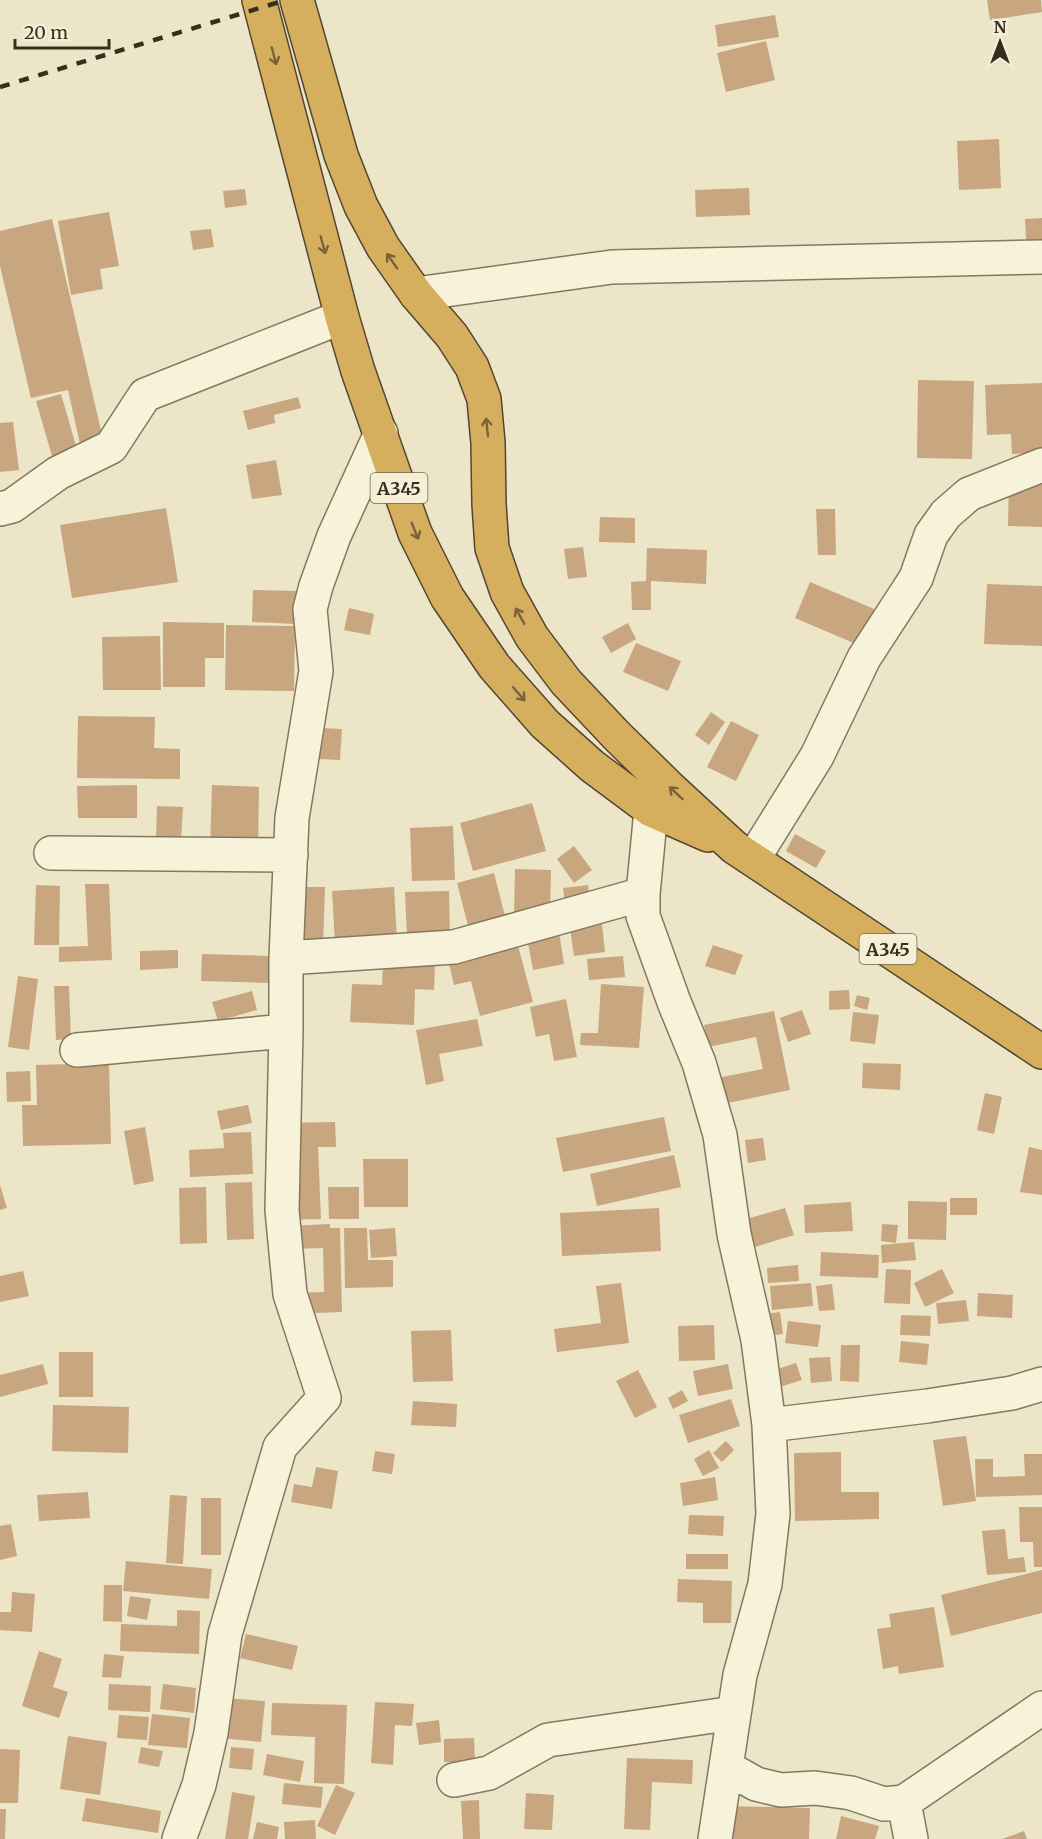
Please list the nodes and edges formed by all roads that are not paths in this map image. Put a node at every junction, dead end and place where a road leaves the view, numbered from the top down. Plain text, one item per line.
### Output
1 (259, 0) edge
2 (297, 0) edge
3 (1042, 257) edge
4 (416, 294) junction
5 (342, 317) junction
6 (381, 433) junction
7 (1042, 465) edge
8 (0, 509) edge
9 (651, 810) junction
10 (51, 852) dead end
11 (744, 853) junction
12 (291, 855) junction
13 (642, 894) junction
14 (286, 958) junction
15 (286, 1031) junction
16 (77, 1050) dead end
17 (1042, 1052) edge
18 (1042, 1384) edge
19 (769, 1425) junction
20 (1042, 1708) edge
21 (734, 1713) junction
22 (726, 1767) junction
23 (454, 1780) dead end
24 (904, 1802) junction
25 (179, 1839) edge
26 (715, 1839) edge
27 (911, 1839) edge

1 -> 5 highway, A345
4 -> 2 highway, A345
3 - 4 street
11 -> 4 highway, A345
5 - 6 highway, A345
5 - 8 street
6 -> 9 highway, A345
6 - 12 street
7 - 11 street
9 - 11 highway, A345
9 - 13 street
10 - 12 street
11 - 17 highway, A345
12 - 14 street
13 - 14 street
13 - 19 street
14 - 15 street
15 - 16 street
15 - 25 street
18 - 19 street
19 - 21 street
20 - 24 street
21 - 22 street
21 - 23 street
22 - 24 street
22 - 26 street
24 - 27 street

